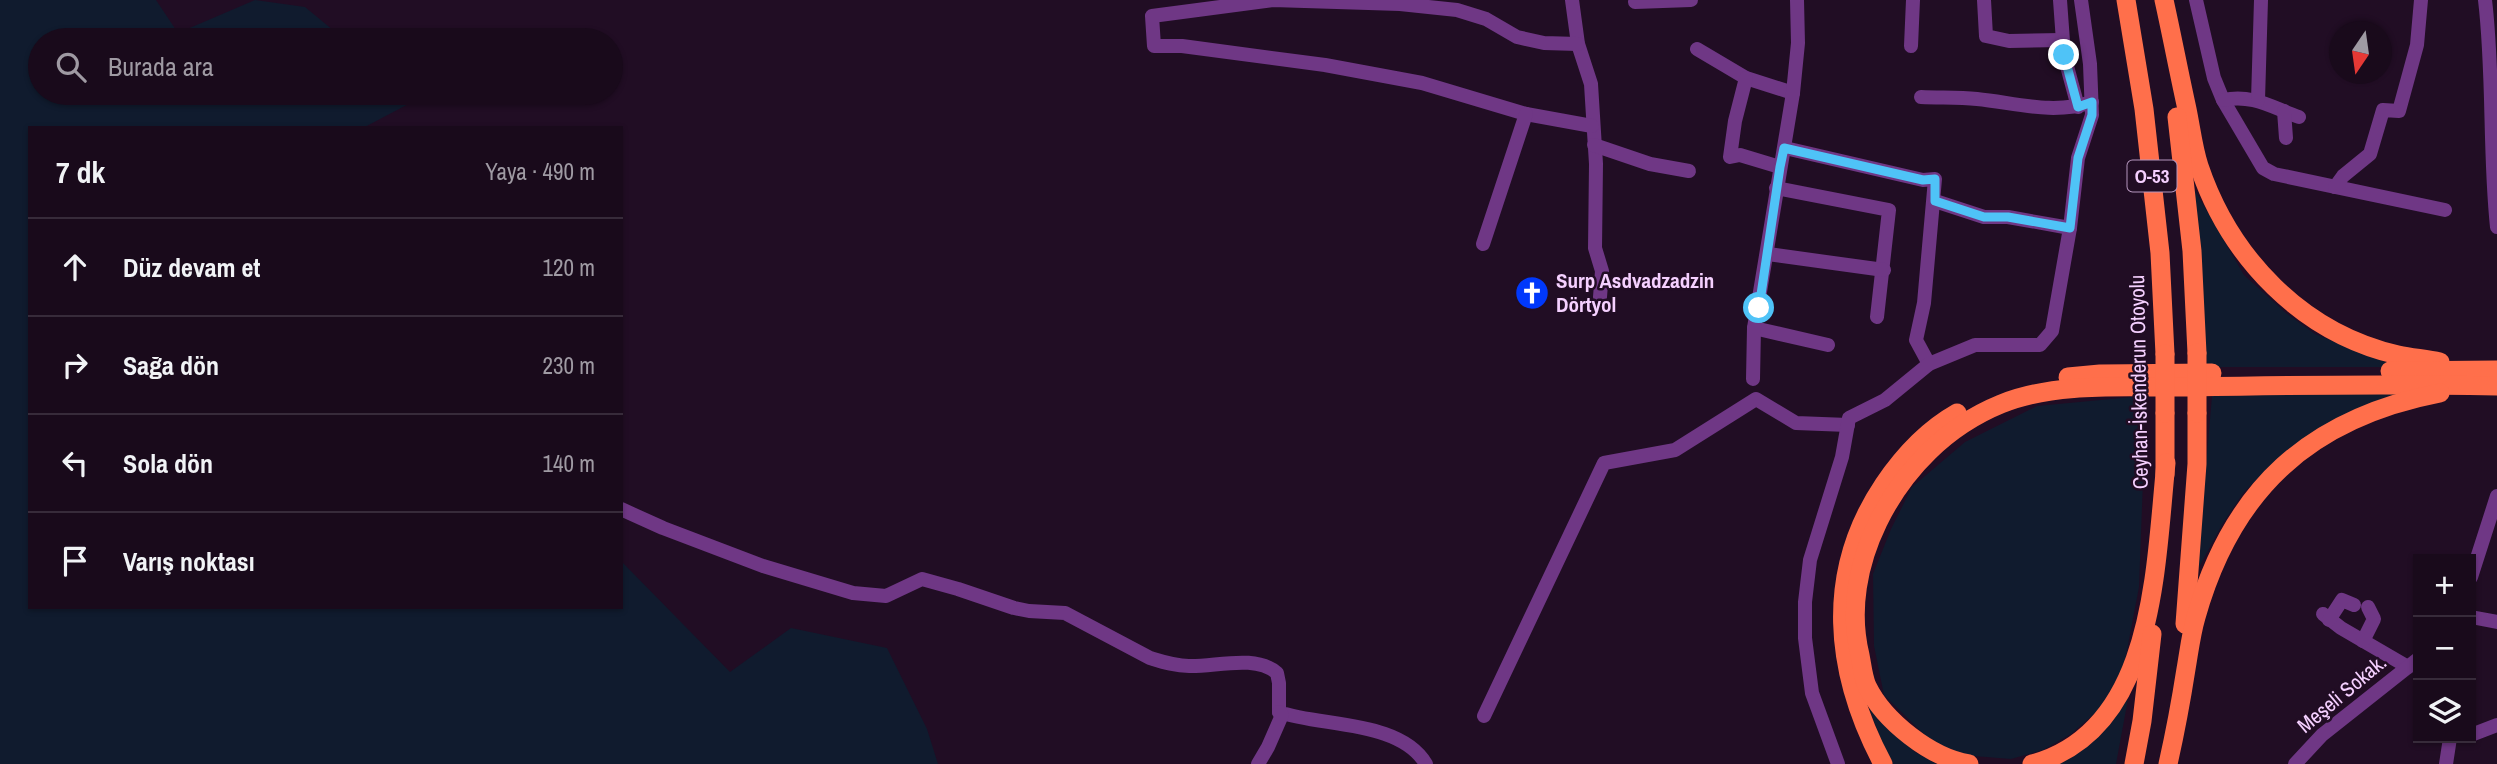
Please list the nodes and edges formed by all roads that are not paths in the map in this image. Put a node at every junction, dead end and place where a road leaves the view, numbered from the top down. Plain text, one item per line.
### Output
1 (1572, 0) edge
2 (1691, 0) edge
3 (1797, 0) edge
4 (1897, 0) edge
5 (1984, 0) edge
6 (2060, 0) edge
7 (2081, 0) edge
8 (2126, 0) edge
9 (2158, 0) edge
10 (2164, 0) edge
11 (2196, 0) edge
12 (2261, 0) edge
13 (2421, 0) edge
14 (2485, 0) edge
15 (1913, 1) edge
16 (1635, 2) dead end
17 (1221, 4) edge
18 (2062, 40) junction
19 (1578, 44) junction
20 (1911, 46) dead end
21 (1697, 49) dead end
22 (1746, 78) junction
23 (1793, 93) junction
24 (1921, 97) dead end
25 (2223, 100) junction
26 (2258, 100) junction
27 (2085, 105) junction
28 (2284, 111) junction
29 (1526, 114) junction
30 (2299, 117) dead end
31 (1592, 126) junction
32 (2286, 138) dead end
33 (1594, 145) junction
34 (1784, 148) junction
35 (1780, 167) junction
36 (1689, 171) dead end
37 (2335, 187) junction
38 (1776, 188) junction
39 (1935, 201) junction
40 (2445, 210) dead end
41 (2497, 227) edge
42 (2070, 228) junction
43 (1483, 244) dead end
44 (1768, 254) junction
45 (1884, 270) junction
46 (1600, 297) dead end
47 (1877, 317) dead end
48 (1755, 328) junction
49 (1828, 345) dead end
50 (2497, 363) edge
51 (1929, 364) junction
52 (2497, 370) edge
53 (1753, 379) dead end
54 (2497, 388) edge
55 (1848, 425) junction
56 (2166, 463) junction
57 (2497, 496) edge
58 (623, 510) edge
59 (2476, 561) edge
60 (2476, 617) edge
61 (2494, 617) edge
62 (2363, 641) junction
63 (2413, 663) edge
64 (1279, 712) junction
65 (1484, 716) dead end
66 (2497, 725) edge
67 (2476, 733) edge
68 (2450, 743) edge
69 (1258, 764) edge
70 (1426, 764) edge
71 (1838, 764) edge
72 (1883, 764) edge
73 (1969, 764) edge
74 (2032, 764) edge
75 (2134, 764) edge
76 (2167, 764) edge
77 (2295, 764) edge
78 (2446, 764) edge

1 - 19 street
2 - 16 street
3 - 23 street
4 - 15 street
5 - 18 street
6 - 18 street
7 - 27 street
8 - 56 highway, Ceyhan-İskenderun Otoyolu / O-53, bridge
9 - 76 highway, O-53, bridge
10 - 50 highway
11 - 25 street
12 - 26 street
13 - 37 street
14 - 41 street
15 - 20 street
17 - 19 street
17 - 29 street
18 - 27 street
19 - 31 street
21 - 22 street
22 - 23 street
22 - 35 street
23 - 34 street
24 - 27 street
25 - 26 street
25 - 37 street
26 - 28 street
27 - 42 street
28 - 30 street
28 - 32 street
29 - 31 street
29 - 43 street
31 - 33 street
33 - 36 street
33 - 46 street
34 - 35 street
34 - 39 street
35 - 38 street
37 - 40 street
38 - 44 street
38 - 45 street
39 - 42 street
39 - 51 street
42 - 51 street
44 - 45 street
44 - 48 street
45 - 47 street
48 - 49 street
48 - 53 street
51 - 55 street
52 - 72 highway
54 - 73 highway
54 - 76 highway
55 - 65 street
55 - 71 street
56 - 74 highway
56 - 75 highway, Ceyhan-İskenderun Otoyolu / O-53
57 - 59 street
58 - 64 street
60 - 61 street
62 - 62 street
62 - 63 street
63 - 77 street, Meşeli Sokak.
64 - 69 street
64 - 70 street
66 - 67 street
68 - 78 street

